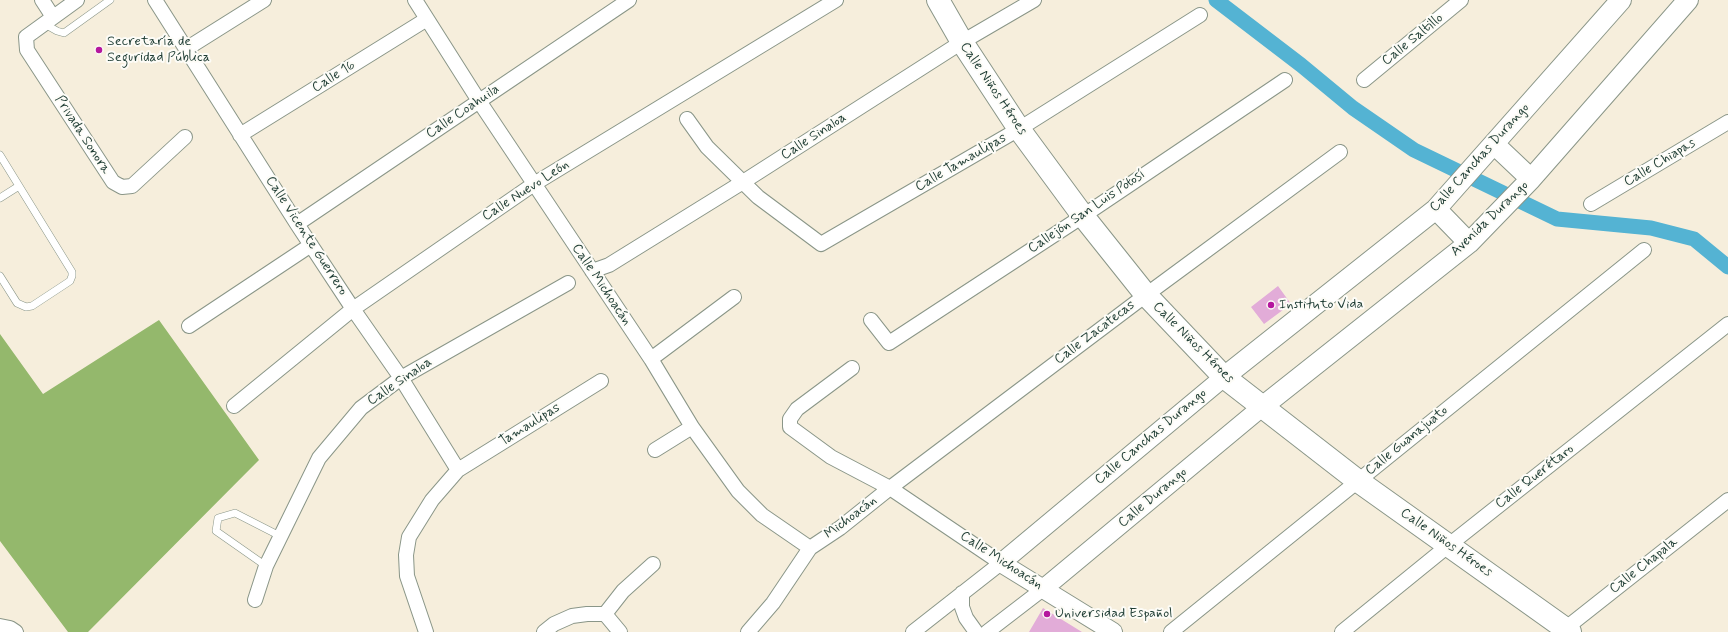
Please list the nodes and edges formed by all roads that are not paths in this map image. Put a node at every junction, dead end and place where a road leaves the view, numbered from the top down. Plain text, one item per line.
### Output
1 (42, 0) edge
2 (77, 0) edge
3 (110, 0) edge
4 (155, 0) edge
5 (264, 0) edge
6 (415, 0) edge
7 (630, 0) edge
8 (836, 0) edge
9 (938, 0) edge
10 (1034, 0) edge
11 (1461, 0) edge
12 (1621, 0) edge
13 (1688, 0) edge
14 (1200, 15) dead end
15 (427, 19) junction
16 (48, 20) junction
17 (962, 42) junction
18 (186, 49) junction
19 (1285, 80) dead end
20 (1364, 80) dead end
21 (479, 101) junction
22 (687, 119) dead end
23 (1728, 122) edge
24 (1019, 129) junction
25 (240, 135) junction
26 (185, 137) dead end
27 (1494, 144) junction
28 (1340, 152) dead end
29 (0, 155) edge
30 (1531, 179) junction
31 (743, 182) junction
32 (534, 184) junction
33 (19, 186) junction
34 (0, 198) edge
35 (1441, 204) junction
36 (1591, 204) dead end
37 (1083, 216) junction
38 (297, 224) junction
39 (1476, 236) junction
40 (311, 245) junction
41 (1644, 250) dead end
42 (592, 271) junction
43 (0, 276) edge
44 (568, 283) dead end
45 (1146, 295) junction
46 (734, 297) dead end
47 (353, 309) junction
48 (871, 320) dead end
49 (1728, 324) edge
50 (190, 326) dead end
51 (651, 359) junction
52 (852, 368) dead end
53 (1224, 377) junction
54 (401, 378) junction
55 (601, 381) dead end
56 (234, 406) dead end
57 (1262, 407) junction
58 (692, 427) junction
59 (655, 450) dead end
60 (458, 470) junction
61 (1358, 481) junction
62 (890, 488) junction
63 (1728, 500) edge
64 (280, 536) junction
65 (1449, 545) junction
66 (810, 548) junction
67 (1000, 562) junction
68 (653, 564) dead end
69 (266, 566) junction
70 (1043, 589) junction
71 (962, 592) junction
72 (255, 600) dead end
73 (604, 614) junction
74 (0, 626) edge
75 (1565, 631) edge
76 (16, 632) edge
77 (426, 632) edge
78 (544, 632) edge
79 (620, 632) edge
80 (748, 632) edge
81 (913, 632) edge
82 (976, 632) edge
83 (987, 632) edge
84 (1113, 632) edge
85 (1171, 632) edge
86 (1342, 632) edge

1 - 16 street
2 - 16 street
3 - 16 lane
4 - 18 street, Calle Vicente Guerrero
5 - 18 street
6 - 15 street, Calle Michoacán
7 - 21 street, Calle Coahuila
8 - 32 street, Calle Nuevo León
9 - 17 main road, Calle Niños Héroes
10 - 17 street, Calle Sinaloa
11 - 20 street, Calle Saltillo
12 - 27 main road, Calle Canchas Durango
13 - 30 main road, Avenida Durango
14 - 24 street, Calle Tamaulipas
15 - 21 street, Calle Michoacán
15 - 25 street, Calle 16
16 - 26 street, Privada Sonora
17 - 24 main road, Calle Niños Héroes
17 - 31 street, Calle Sinaloa
18 - 25 street, Calle Vicente Guerrero
19 - 37 street, Callejón San Luis Potosí
21 - 32 street, Calle Michoacán
21 - 38 street, Calle Coahuila
22 - 31 street
23 - 36 street, Calle Chiapas
24 - 31 street, Calle Tamaulipas
24 - 37 main road, Calle Niños Héroes
25 - 38 street, Calle Vicente Guerrero
27 - 30 main road
27 - 35 main road, Calle Canchas Durango
28 - 45 street, Calle Zacatecas
29 - 33 lane
30 - 39 main road, Avenida Durango
31 - 42 street, Calle Sinaloa
32 - 42 street, Calle Michoacán
32 - 47 street, Calle Nuevo León
33 - 34 lane
33 - 43 lane
35 - 39 main road
35 - 53 main road, Calle Canchas Durango
37 - 45 main road, Calle Niños Héroes
37 - 48 street, Callejón San Luis Potosí
38 - 40 street, Calle Vicente Guerrero
39 - 57 main road, Avenida Durango
40 - 47 street, Calle Vicente Guerrero
40 - 50 street
41 - 61 street, Calle Guanajuato
42 - 51 street, Calle Michoacán
44 - 54 street, Calle Sinaloa
45 - 53 main road, Calle Niños Héroes
45 - 62 street, Calle Zacatecas
46 - 51 street
47 - 54 street, Calle Vicente Guerrero
47 - 56 street, Calle Nuevo León
49 - 65 street, Calle Querétaro
51 - 58 street, Calle Michoacán
52 - 62 street, Calle Michoacán
53 - 57 main road, Calle Niños Héroes
53 - 67 street, Calle Canchas Durango
54 - 60 street, Calle Vicente Guerrero
54 - 64 street, Calle Sinaloa
55 - 60 street, Tamaulipas
57 - 61 main road, Calle Niños Héroes
57 - 70 street, Calle Durango
58 - 59 street
58 - 66 street, Calle Michoacán
60 - 77 street
61 - 65 main road, Calle Niños Héroes
61 - 85 street, Calle Guanajuato
62 - 66 street, Michoacán
62 - 67 street, Calle Michoacán
63 - 75 street, Calle Chapala
64 - 69 street, Calle Sinaloa
64 - 69 lane
65 - 75 main road, Calle Niños Héroes
65 - 86 street, Calle Querétaro
66 - 80 street
67 - 70 street, Calle Michoacán
67 - 71 street, Calle Canchas Durango
68 - 73 street
69 - 72 street, Calle Sinaloa
70 - 83 street
70 - 84 street, Calle Michoacán
71 - 81 street, Calle Canchas Durango
71 - 82 street
73 - 78 street
73 - 79 street
74 - 76 street

